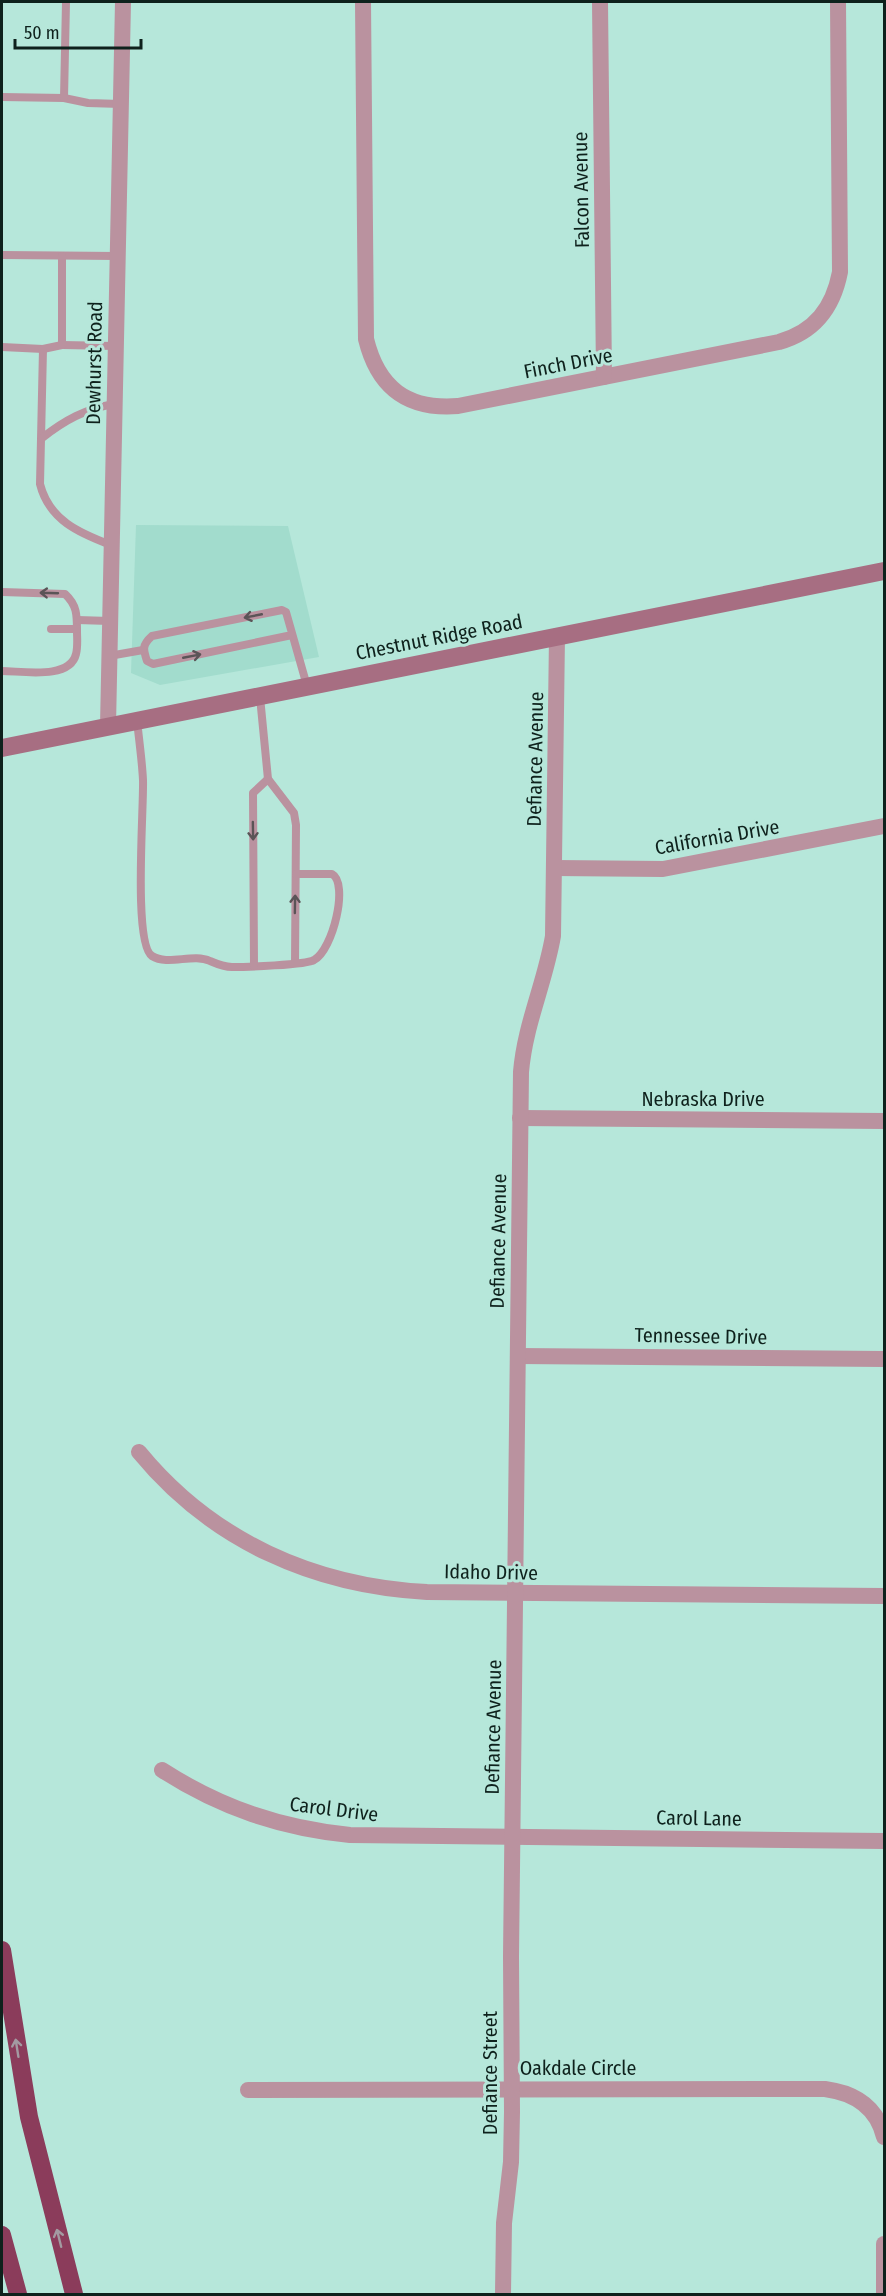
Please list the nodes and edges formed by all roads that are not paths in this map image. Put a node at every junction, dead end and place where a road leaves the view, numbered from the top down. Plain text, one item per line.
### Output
1 (66, 2) edge
2 (123, 2) edge
3 (363, 2) edge
4 (600, 2) edge
5 (838, 2) edge
6 (2, 97) edge
7 (64, 98) junction
8 (121, 104) junction
9 (2, 255) edge
10 (62, 256) junction
11 (117, 256) junction
12 (62, 345) junction
13 (116, 346) junction
14 (2, 347) edge
15 (43, 349) junction
16 (604, 377) junction
17 (114, 404) junction
18 (42, 438) junction
19 (111, 545) junction
20 (885, 571) edge
21 (2, 592) edge
22 (110, 621) junction
23 (77, 625) junction
24 (51, 629) dead end
25 (292, 635) junction
26 (557, 636) junction
27 (143, 650) junction
28 (109, 656) junction
29 (2, 670) edge
30 (307, 686) junction
31 (260, 695) junction
32 (137, 720) junction
33 (108, 726) junction
34 (2, 748) edge
35 (268, 779) junction
36 (885, 826) edge
37 (555, 868) junction
38 (296, 874) junction
39 (295, 963) junction
40 (254, 966) junction
41 (520, 1118) junction
42 (885, 1121) edge
43 (518, 1356) junction
44 (885, 1359) edge
45 (139, 1452) dead end
46 (515, 1593) junction
47 (885, 1596) edge
48 (162, 1770) dead end
49 (885, 1841) edge
50 (513, 1844) junction
51 (2, 1950) edge
52 (248, 2090) dead end
53 (513, 2090) junction
54 (885, 2137) edge
55 (2, 2235) edge
56 (885, 2244) edge
57 (18, 2295) edge
58 (74, 2295) edge
59 (503, 2295) edge
60 (884, 2295) edge

1 - 7 lane
2 - 8 street, Dewhurst Road
3 - 16 street, Finch Drive
4 - 16 street, Falcon Avenue
5 - 16 street, Finch Drive
6 - 7 lane
7 - 8 lane
8 - 11 street, Dewhurst Road
9 - 10 lane
10 - 11 lane
10 - 12 lane
11 - 13 street, Dewhurst Road
12 - 13 lane
12 - 15 lane
13 - 17 street, Dewhurst Road
14 - 15 lane
15 - 18 lane
17 - 18 lane
17 - 19 street, Dewhurst Road
18 - 19 lane
19 - 22 street, Dewhurst Road
20 - 26 street, Chestnut Ridge Road
23 -> 21 lane
22 - 23 lane
22 - 28 street, Dewhurst Road
23 - 24 lane
23 - 29 lane
27 -> 25 lane
25 -> 27 lane
25 - 30 lane
26 - 30 street, Chestnut Ridge Road
26 - 37 street, Defiance Avenue
27 - 28 lane
28 - 33 street, Dewhurst Road
30 - 31 street, Chestnut Ridge Road
31 - 32 street, Chestnut Ridge Road
31 - 35 lane
32 - 33 street, Chestnut Ridge Road
32 - 40 lane
33 - 34 street, Chestnut Ridge Road
35 - 38 lane
35 -> 40 lane
36 - 37 street, California Drive
37 - 41 street, Defiance Avenue
39 -> 38 lane
38 - 39 lane
39 - 40 lane
41 - 42 street, Nebraska Drive
41 - 43 street, Defiance Avenue
43 - 44 street, Tennessee Drive
43 - 46 street, Defiance Avenue
45 - 46 street, Idaho Drive
46 - 47 street, Idaho Drive
46 - 50 street, Defiance Avenue
48 - 50 street, Carol Drive
49 - 50 street, Carol Lane
50 - 53 street, Defiance Street
58 -> 51 highway
52 - 53 street, Oakdale Circle
53 - 54 street, Oakdale Circle
53 - 59 street, Defiance Street
55 - 57 highway
56 - 60 street

